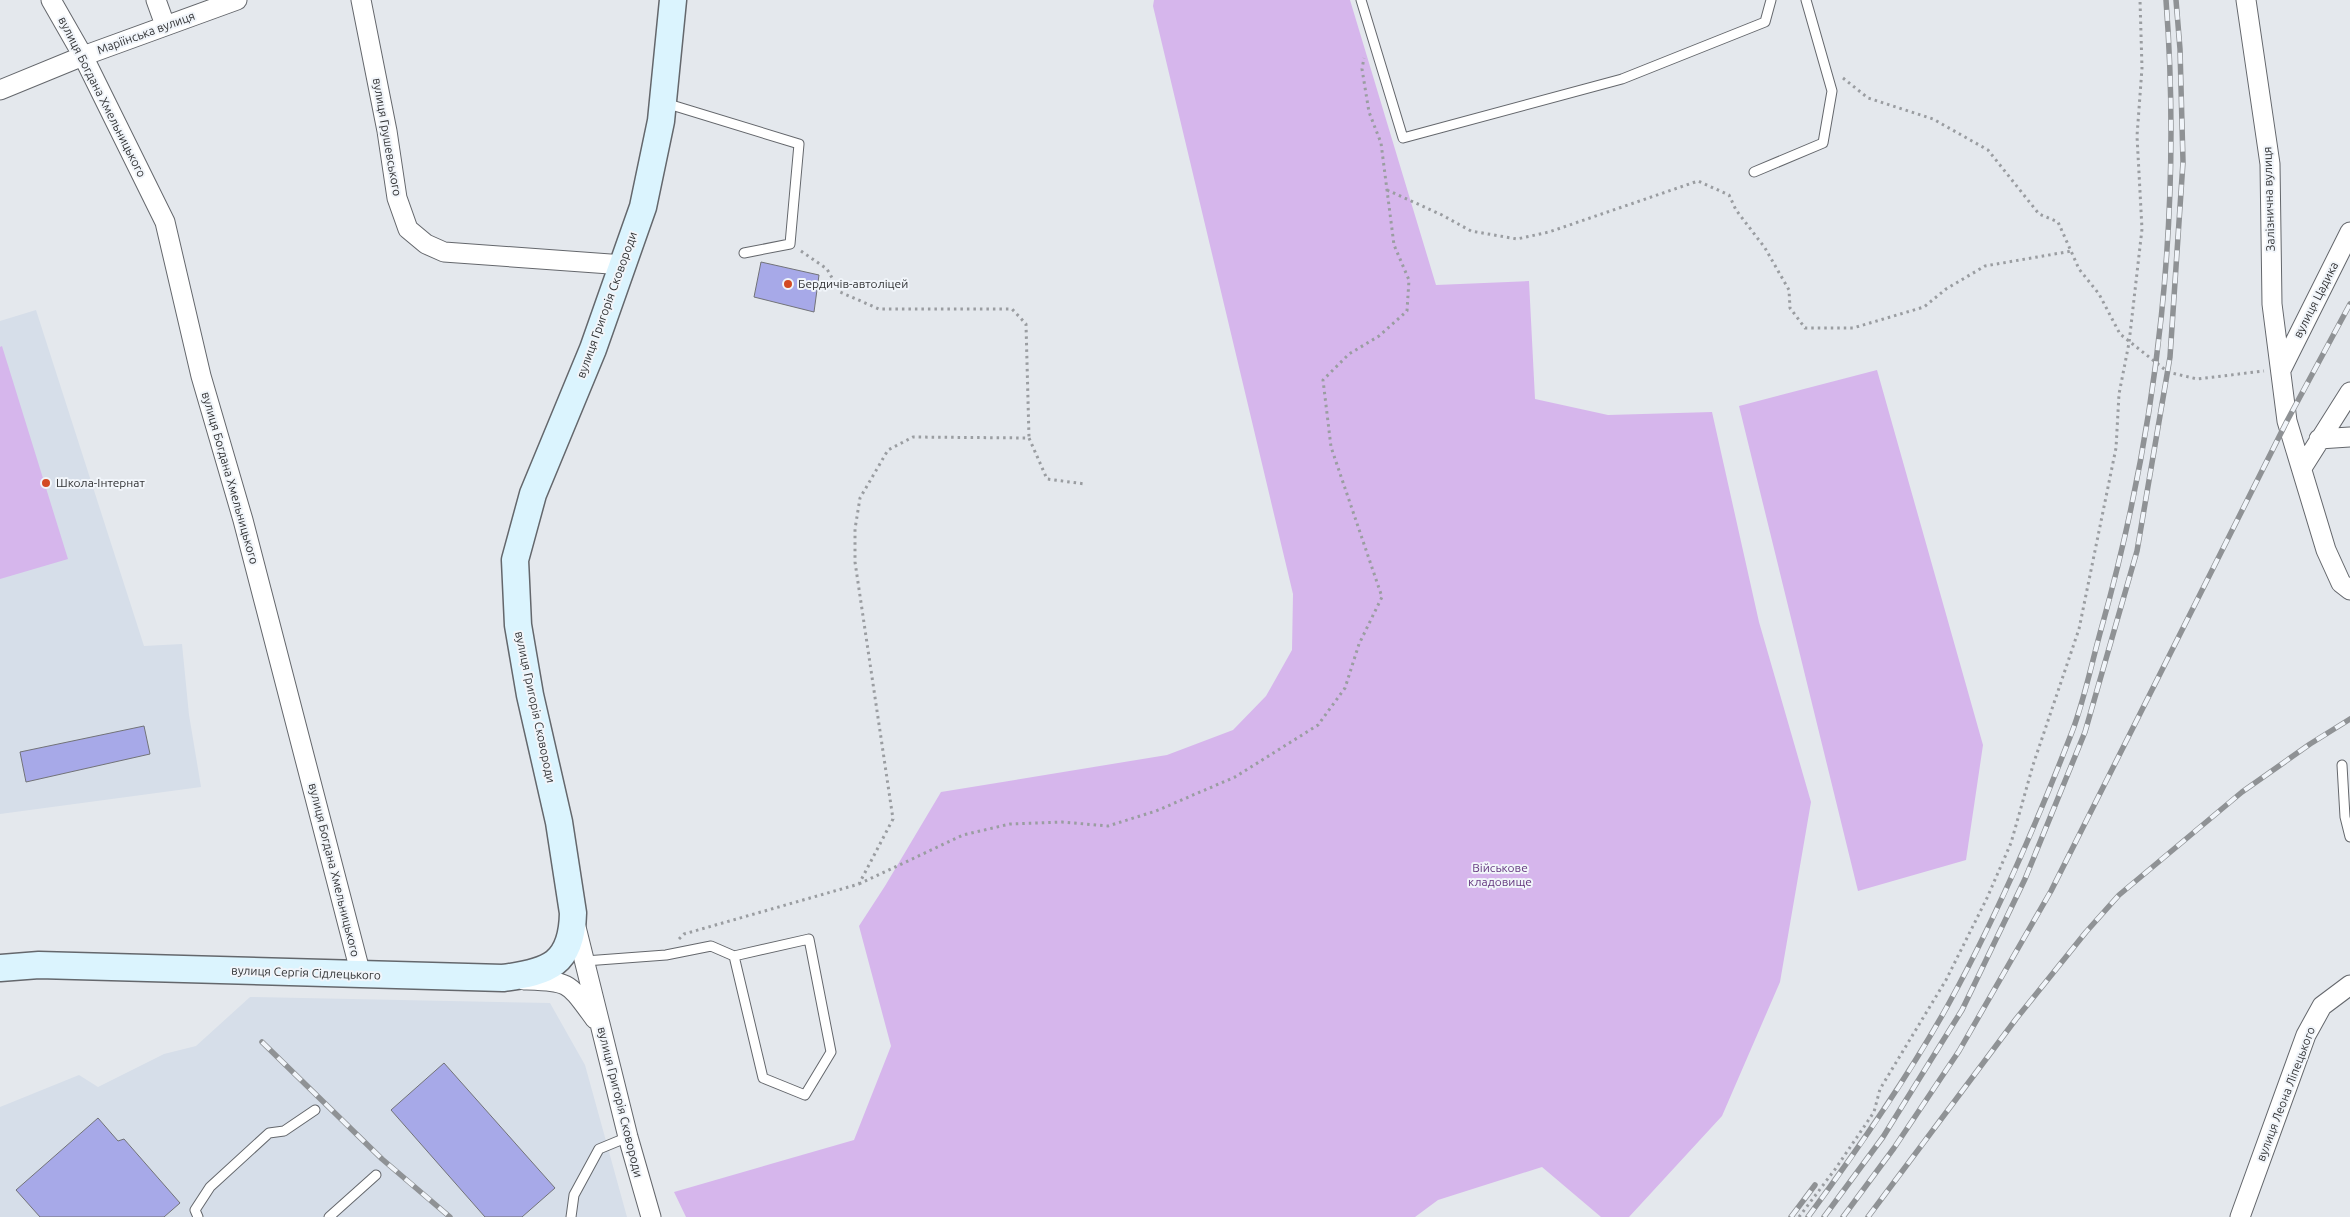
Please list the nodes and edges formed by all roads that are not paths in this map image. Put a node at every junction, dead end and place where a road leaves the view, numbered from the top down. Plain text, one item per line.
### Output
1 (51, 0) edge
2 (156, 0) edge
3 (237, 0) edge
4 (361, 0) edge
5 (673, 0) edge
6 (1361, 0) edge
7 (1772, 0) edge
8 (1806, 0) edge
9 (2246, 0) edge
10 (165, 26) junction
11 (83, 56) junction
12 (0, 90) edge
13 (663, 102) junction
14 (1754, 172) dead end
15 (2350, 232) edge
16 (744, 253) dead end
17 (624, 265) junction
18 (2282, 368) junction
19 (2350, 392) edge
20 (2350, 437) edge
21 (2319, 439) junction
22 (2302, 468) junction
23 (2350, 590) edge
24 (2342, 765) dead end
25 (2350, 837) edge
26 (573, 913) junction
27 (734, 956) junction
28 (584, 961) junction
29 (0, 968) edge
30 (361, 975) junction
31 (503, 978) junction
32 (2350, 985) edge
33 (600, 1026) junction
34 (315, 1110) dead end
35 (628, 1137) junction
36 (376, 1175) dead end
37 (198, 1217) edge
38 (329, 1217) edge
39 (571, 1217) edge
40 (651, 1217) edge
41 (2240, 1217) edge

1 - 11 street, вулиця Богдана Хмельницького
2 - 10 street
3 - 10 street, Маріїнська вулиця
4 - 17 street, вулиця Грушевського
5 - 13 main road, вулиця Григорія Сковороди
6 - 7 lane
8 - 14 lane
9 - 18 street, Залізнична вулиця
10 - 11 street, Маріїнська вулиця
11 - 12 street, Маріїнська вулиця
11 - 30 street, вулиця Богдана Хмельницького
13 - 16 lane
13 - 17 main road, вулиця Григорія Сковороди
15 - 18 street, вулиця Цадика
17 - 26 main road, вулиця Григорія Сковороди
18 - 22 street, Залізнична вулиця
19 - 21 street
20 - 21 street
21 - 22 street
22 - 23 street, Залізнична вулиця
24 - 25 lane
26 - 28 street, вулиця Григорія Сковороди
26 - 31 main road, вулиця Сергія Сідлецького
27 - 27 lane
27 - 28 lane
28 - 33 street, вулиця Григорія Сковороди
29 - 30 main road, вулиця Сергія Сідлецького
30 - 31 main road, вулиця Сергія Сідлецького
31 - 33 street
32 - 41 street, вулиця Леона Ліпецького
33 - 35 street, вулиця Григорія Сковороди
34 - 37 lane
35 - 39 lane
35 - 40 street, вулиця Григорія Сковороди
36 - 38 lane

